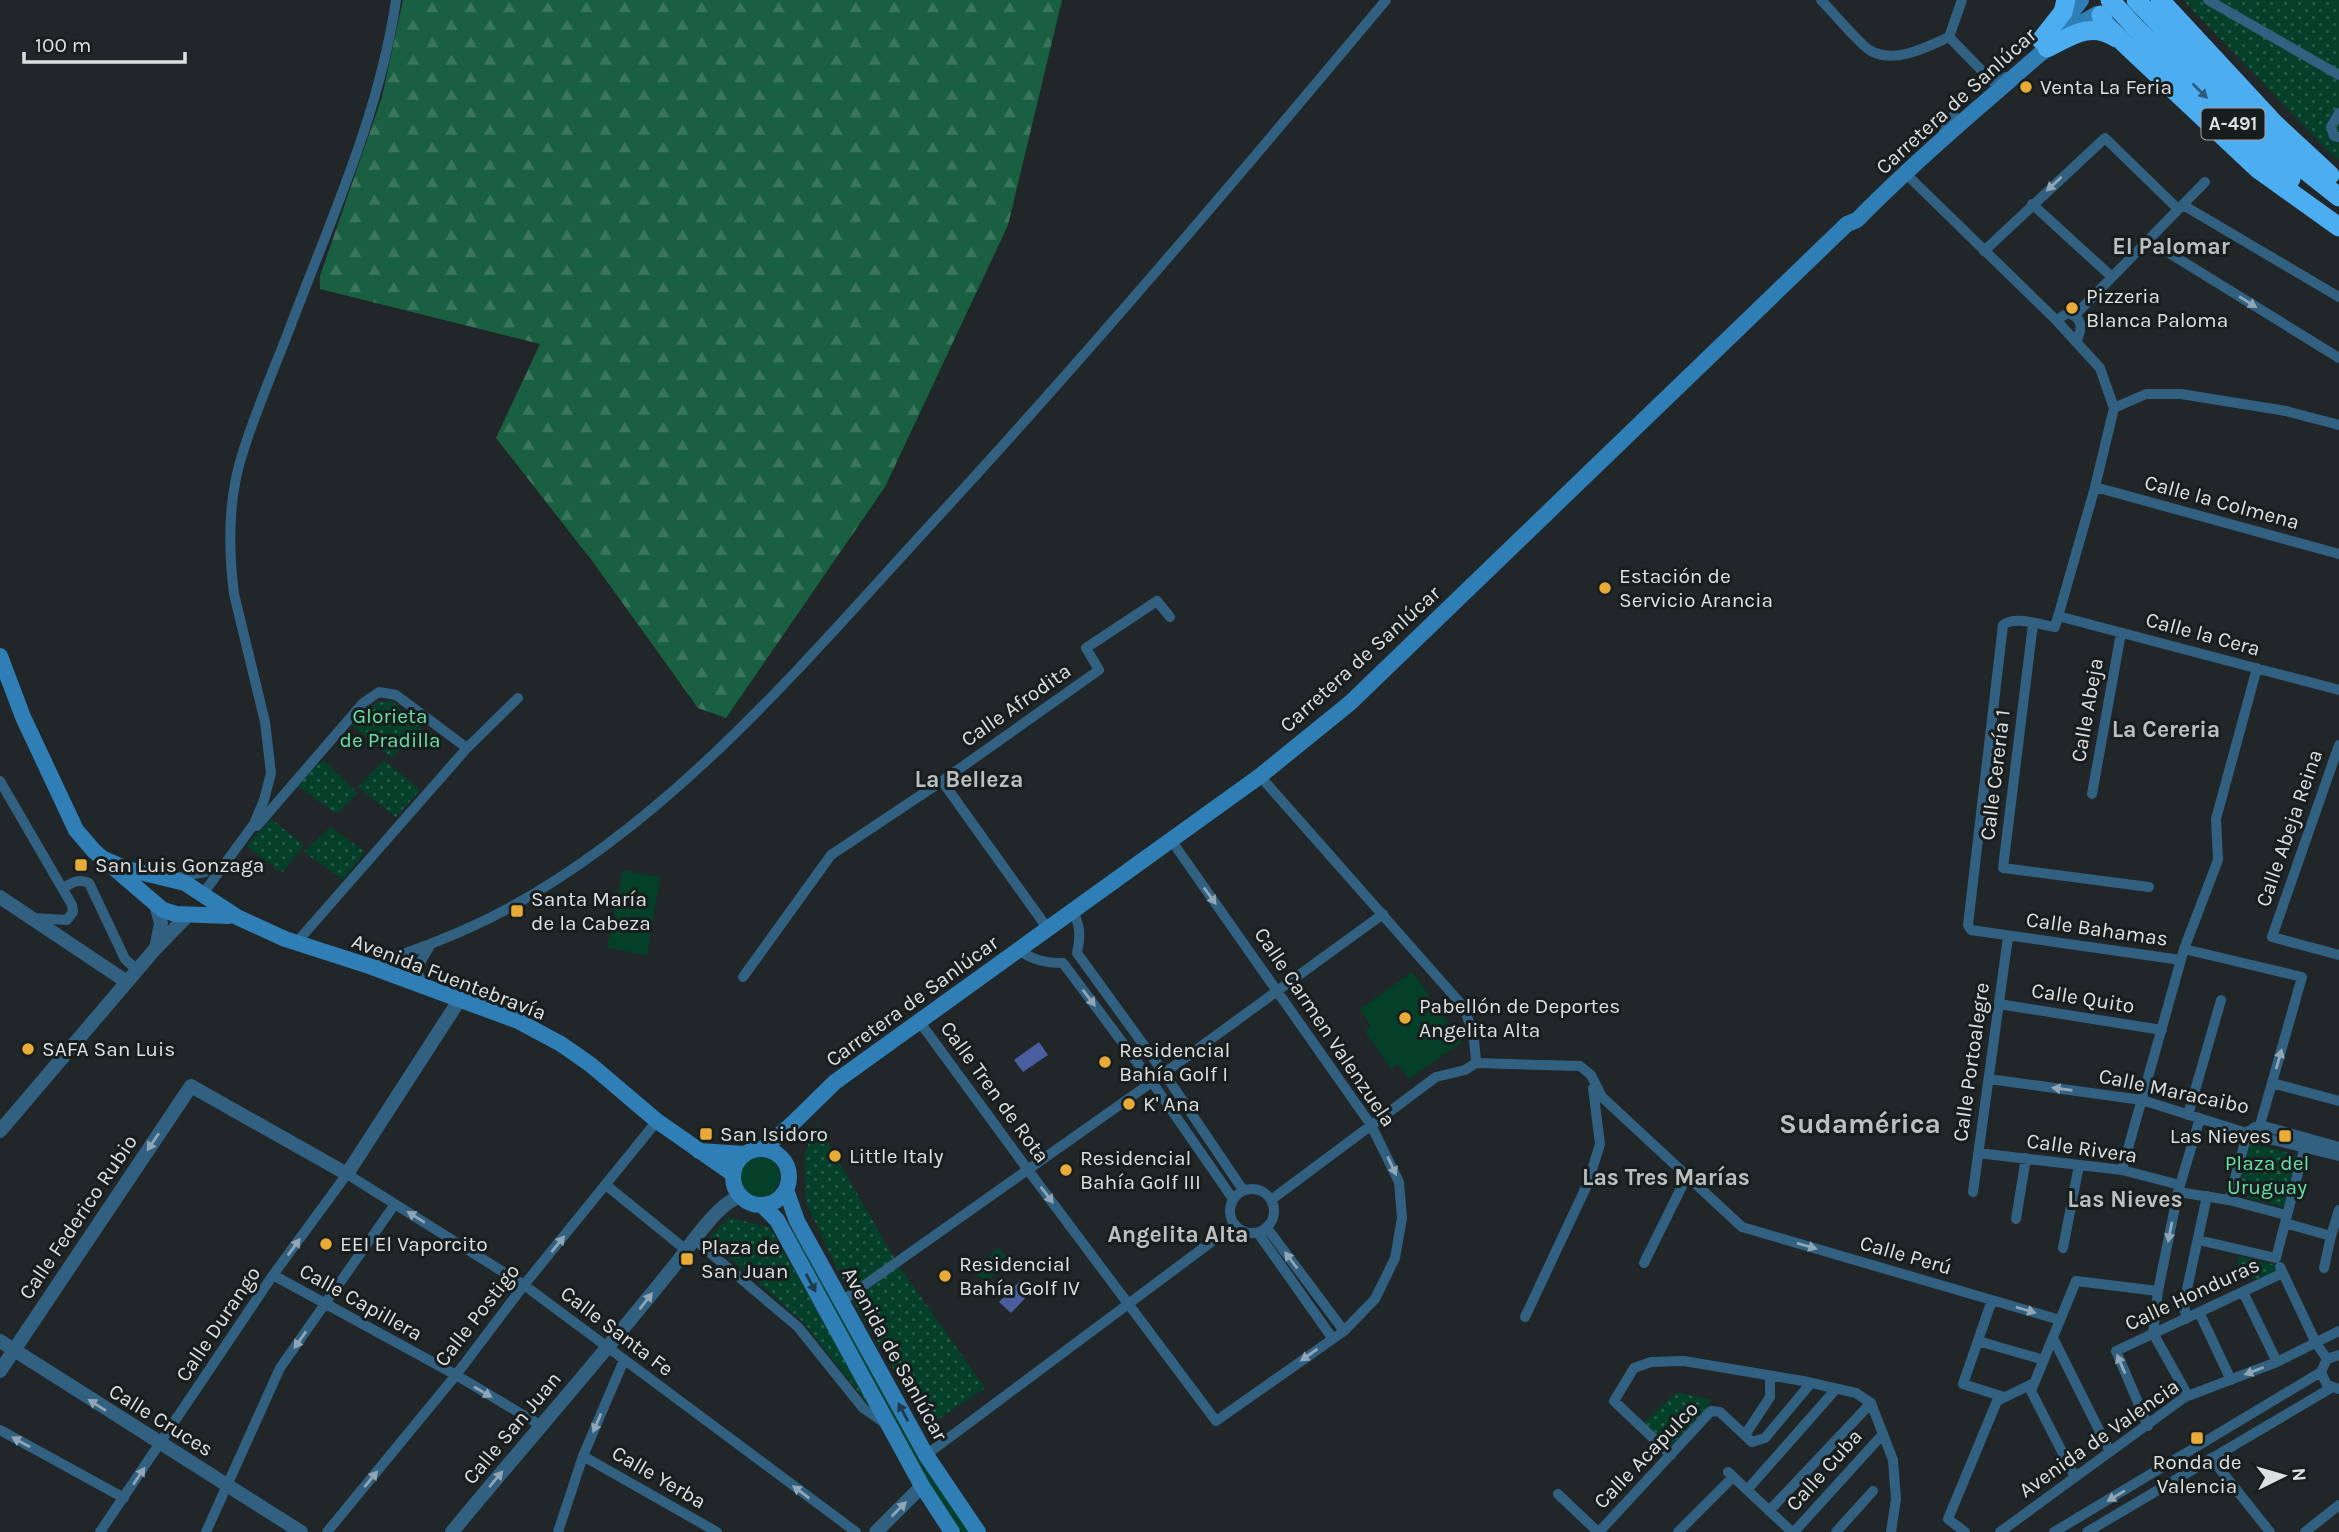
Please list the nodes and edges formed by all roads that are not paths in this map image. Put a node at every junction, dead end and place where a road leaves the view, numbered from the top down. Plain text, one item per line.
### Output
1 (396, 0) edge
2 (1387, 0) edge
3 (1821, 0) edge
4 (1962, 0) edge
5 (2066, 0) edge
6 (2082, 0) edge
7 (2208, 0) edge
8 (2143, 8) edge
9 (2103, 10) edge
10 (1949, 37) junction
11 (2044, 44) junction
12 (2126, 45) junction
13 (2022, 69) junction
14 (2339, 75) edge
15 (1992, 81) junction
16 (2339, 113) edge
17 (1954, 115) junction
18 (2339, 137) edge
19 (1905, 173) junction
20 (2205, 182) dead end
21 (2339, 182) edge
22 (2339, 197) edge
23 (2032, 204) junction
24 (2181, 207) junction
25 (2339, 216) edge
26 (1847, 225) junction
27 (2339, 227) edge
28 (2148, 240) junction
29 (1984, 251) junction
30 (2112, 277) junction
31 (2339, 297) edge
32 (2074, 315) junction
33 (2056, 320) junction
34 (2076, 342) junction
35 (2339, 358) edge
36 (2114, 408) junction
37 (2339, 425) edge
38 (2095, 487) junction
39 (2339, 554) edge
40 (2058, 616) junction
41 (1170, 617) dead end
42 (2034, 624) junction
43 (2121, 633) junction
44 (0, 656) edge
45 (2257, 668) junction
46 (0, 672) edge
47 (0, 685) edge
48 (2339, 690) edge
49 (518, 698) dead end
50 (23, 717) junction
51 (2339, 745) edge
52 (467, 748) junction
53 (271, 773) junction
54 (1260, 776) junction
55 (942, 780) junction
56 (0, 782) edge
57 (289, 787) junction
58 (2092, 794) dead end
59 (248, 834) junction
60 (1171, 840) junction
61 (104, 859) junction
62 (226, 862) junction
63 (172, 879) junction
64 (2149, 887) dead end
65 (63, 888) junction
66 (202, 895) junction
67 (0, 897) edge
68 (156, 905) junction
69 (1073, 911) junction
70 (1382, 914) junction
71 (188, 915) junction
72 (26, 916) junction
73 (237, 917) junction
74 (1048, 929) junction
75 (2008, 937) junction
76 (296, 943) junction
77 (431, 944) junction
78 (155, 949) junction
79 (1018, 950) junction
80 (404, 953) junction
81 (1077, 953) junction
82 (2183, 954) junction
83 (2339, 955) edge
84 (419, 963) junction
85 (1063, 963) junction
86 (369, 965) junction
87 (137, 971) junction
88 (743, 977) dead end
89 (127, 982) junction
90 (428, 987) junction
91 (1278, 990) junction
92 (460, 999) junction
93 (2221, 1000) dead end
94 (1999, 1004) junction
95 (919, 1021) junction
96 (2162, 1030) junction
97 (1476, 1063) junction
98 (1164, 1073) junction
99 (1591, 1075) junction
100 (1989, 1079) junction
101 (1152, 1082) junction
102 (2272, 1083) junction
103 (2142, 1101) junction
104 (2339, 1101) edge
105 (2194, 1117) junction
106 (657, 1121) junction
107 (792, 1124) junction
108 (1371, 1125) junction
109 (2260, 1125) junction
110 (0, 1131) edge
111 (2248, 1132) junction
112 (2305, 1143) junction
113 (2339, 1147) edge
114 (763, 1149) junction
115 (699, 1150) junction
116 (1978, 1153) junction
117 (745, 1154) junction
118 (2339, 1156) edge
119 (2026, 1158) junction
120 (2079, 1165) junction
121 (788, 1168) junction
122 (1028, 1170) junction
123 (2122, 1170) junction
124 (347, 1174) junction
125 (733, 1174) junction
126 (1687, 1176) junction
127 (606, 1185) junction
128 (2179, 1189) junction
129 (786, 1190) junction
130 (1243, 1190) junction
131 (1973, 1192) dead end
132 (2207, 1196) junction
133 (740, 1197) junction
134 (1233, 1199) junction
135 (1271, 1200) junction
136 (2229, 1200) junction
137 (395, 1204) junction
138 (762, 1205) junction
139 (2339, 1210) edge
140 (2016, 1219) dead end
141 (2286, 1219) junction
142 (1234, 1225) junction
143 (1262, 1231) junction
144 (2332, 1236) junction
145 (2198, 1240) junction
146 (690, 1245) junction
147 (2063, 1248) dead end
148 (2276, 1258) junction
149 (1644, 1263) dead end
150 (2324, 1268) dead end
151 (2283, 1273) junction
152 (273, 1275) junction
153 (524, 1285) junction
154 (2158, 1290) junction
155 (2243, 1292) junction
156 (1992, 1300) junction
157 (842, 1301) junction
158 (1128, 1303) junction
159 (324, 1305) junction
160 (2199, 1312) junction
161 (1525, 1317) dead end
162 (2186, 1318) junction
163 (2060, 1320) junction
164 (1343, 1331) junction
165 (2339, 1331) edge
166 (2153, 1334) junction
167 (2053, 1338) junction
168 (1333, 1339) junction
169 (0, 1341) edge
170 (1978, 1341) junction
171 (2316, 1343) junction
172 (607, 1350) junction
173 (13, 1351) junction
174 (2339, 1355) edge
175 (2327, 1359) junction
176 (624, 1360) junction
177 (2044, 1360) junction
178 (2277, 1362) junction
179 (0, 1371) edge
180 (2321, 1373) junction
181 (456, 1376) junction
182 (1770, 1376) junction
183 (2231, 1380) junction
184 (1811, 1383) junction
185 (2034, 1383) junction
186 (1836, 1389) junction
187 (2335, 1389) edge
188 (2188, 1396) junction
189 (2004, 1397) junction
190 (1871, 1403) junction
191 (1216, 1421) joint
192 (540, 1425) junction
193 (889, 1426) junction
194 (2148, 1426) junction
195 (0, 1430) edge
196 (1883, 1434) junction
197 (1745, 1435) junction
198 (160, 1445) junction
199 (2110, 1452) junction
200 (926, 1455) junction
201 (1671, 1455) junction
202 (583, 1456) junction
203 (2211, 1458) junction
204 (2075, 1477) junction
205 (228, 1485) junction
206 (922, 1486) junction
207 (1747, 1490) junction
208 (1873, 1492) dead end
209 (1558, 1494) dead end
210 (124, 1499) junction
211 (2339, 1505) edge
212 (1769, 1511) junction
213 (100, 1532) edge
214 (206, 1532) edge
215 (301, 1532) edge
216 (327, 1532) edge
217 (452, 1532) edge
218 (558, 1532) edge
219 (716, 1532) edge
220 (856, 1532) edge
221 (876, 1532) edge
222 (953, 1532) edge
223 (978, 1532) edge
224 (1598, 1532) edge
225 (1678, 1532) edge
226 (1793, 1532) edge
227 (1836, 1532) edge
228 (1891, 1532) edge
229 (1965, 1532) edge
230 (2000, 1532) edge
231 (2054, 1532) edge
232 (2087, 1532) edge
233 (2270, 1532) edge
234 (2305, 1532) edge

1 - 53 street
2 - 77 street
3 - 10 street
4 - 10 street
5 - 11 highway
6 - 9 main road
6 - 11 main road, Carretera de Sanlúcar
7 - 14 street
8 - 9 highway, A-491, bridge
8 - 21 highway
8 - 22 highway, A-491
8 -> 25 highway, A-491
9 - 11 main road, Carretera de Sanlúcar
9 - 12 highway
10 - 15 street
11 - 12 highway
11 - 13 main road, Carretera de Sanlúcar
11 - 15 main road, Carretera de Sanlúcar
12 - 27 highway
13 - 15 street
13 - 19 main road, Carretera de Sanlúcar
15 - 17 main road, Carretera de Sanlúcar
16 - 18 street
17 - 19 street
17 - 26 main road, Carretera de Sanlúcar
19 - 26 main road, Carretera de Sanlúcar
19 - 29 street
20 - 24 street
24 -> 23 street
23 - 29 street
23 - 30 street
24 - 28 street
24 - 31 street
26 - 54 main road, Carretera de Sanlúcar
28 - 30 street
28 -> 35 street
29 - 33 street
30 - 32 street
32 - 33 street
32 - 34 street
33 - 34 street
34 - 36 street
36 - 37 street
36 - 38 street
38 - 39 street, Calle la Colmena
38 - 40 street
40 - 42 street
40 - 43 street, Calle la Cera
41 - 55 street, Calle Afrodita
42 - 64 street, Calle Cerería 1
42 - 75 street, Calle Bahamas
43 - 45 street, Calle la Cera
43 - 58 street, Calle Abeja
44 - 50 main road
45 - 48 street, Calle la Cera
45 - 82 street
46 - 50 main road
47 - 50 main road
49 - 52 street
50 - 61 main road
51 - 83 street, Calle Abeja Reina
52 - 57 street
52 - 76 street
53 - 57 street
53 - 59 street
54 - 60 main road, Carretera de Sanlúcar
54 - 70 street
55 - 74 street
55 - 88 street, Calle Afrodita
56 - 65 street
57 - 59 street
59 - 62 street
60 - 69 main road, Carretera de Sanlúcar
60 -> 91 street, Calle Carmen Valenzuela
61 - 63 main road
61 - 68 main road
62 - 63 street
62 - 66 street
63 - 66 main road
63 - 68 main road
65 - 72 street
65 - 87 street
66 - 71 main road
66 - 73 main road, Avenida Fuentebravía
67 - 72 street
68 - 71 main road
68 - 78 street
69 - 74 main road, Carretera de Sanlúcar
69 - 81 street
70 - 91 street
70 - 97 street
71 - 73 main road, Avenida Fuentebravía
71 - 78 street
72 - 89 street
73 - 76 main road, Avenida Fuentebravía
74 - 79 main road, Carretera de Sanlúcar
75 - 82 street, Calle Bahamas
75 - 94 street, Calle Portoalegre
76 - 86 main road, Avenida Fuentebravía
77 - 80 street
77 - 84 street
78 - 87 street
79 - 85 street
79 - 95 main road, Carretera de Sanlúcar
80 - 84 street
80 - 86 street
81 - 85 street
81 - 98 street
82 - 96 street
102 -> 82 street, Calle Bahamas
84 - 90 street
85 -> 101 street
86 - 90 main road, Avenida Fuentebravía
87 - 89 street
89 - 110 street
90 - 92 main road, Avenida Fuentebravía
91 - 98 street
91 - 108 street, Calle Carmen Valenzuela
92 - 106 main road, Avenida Fuentebravía
92 - 124 street
93 - 105 street
94 - 96 street, Calle Quito
94 - 100 street, Calle Portoalegre
95 - 107 main road, Carretera de Sanlúcar
95 - 122 street, Calle Tren de Rota
96 - 103 street
97 - 99 street
97 - 108 street
98 - 101 street
98 - 130 street
99 - 126 street
99 - 161 street
103 -> 100 street, Calle Maracaibo
100 - 116 street, Calle Portoalegre
101 - 122 street
101 - 134 street
102 - 104 street
102 - 109 street
103 - 105 street, Calle Maracaibo
103 - 123 street
105 - 111 street, Calle Maracaibo
105 - 128 street
106 - 115 main road, Avenida Fuentebravía
106 - 127 street, Calle Postigo
107 - 114 main road, Carretera de Sanlúcar
107 - 121 main road
108 - 135 street
108 -> 164 street, Calle Carmen Valenzuela
109 - 111 street, Calle Maracaibo
109 - 112 street, Calle Maracaibo
111 - 112 street
111 - 136 street
112 - 113 street
112 - 118 street
112 - 141 street
114 - 117 main road
114 - 121 main road
115 - 117 main road, Avenida Fuentebravía
115 - 125 main road, Avenida Fuentebravía
116 - 119 street, Calle Rivera
116 - 131 street, Calle Portoalegre
117 - 125 main road
119 - 120 street, Calle Rivera
119 - 140 street
120 - 123 street, Calle Rivera
120 - 147 street
121 - 129 main road
122 - 157 street
122 -> 158 street, Calle Tren de Rota
123 - 128 street, Calle Rivera
124 - 137 street, Calle Santa Fe
152 -> 124 street, Calle Durango
124 -> 173 street, Calle Federico Rubio
125 - 133 main road
126 - 149 street
126 -> 156 street, Calle Perú
127 - 146 street
153 -> 127 street, Calle Postigo
128 - 132 street, Calle Rivera
128 -> 154 street
129 - 138 main road
129 - 157 main road, Avenida de Sanlúcar
130 - 134 street
130 - 135 street
132 - 136 street, Calle Rivera
132 - 145 street
133 - 138 main road
133 - 146 street, Calle San Juan
134 - 142 street
135 - 143 street
136 - 141 street
153 -> 137 street, Calle Santa Fe
137 - 159 street
138 -> 193 main road, Avenida de Sanlúcar
139 - 144 street
141 - 144 street
141 - 148 street
142 - 143 street
142 - 158 street
164 -> 143 street
143 - 168 street
144 - 150 street
145 - 148 street
145 - 162 street
172 -> 146 street, Calle San Juan
146 - 193 street
148 - 151 street
151 - 155 street, Calle Honduras
151 - 171 street
152 - 159 street, Calle Capillera
152 - 198 street, Calle Durango
153 - 172 street, Calle Santa Fe
153 - 181 street, Calle Postigo
154 - 163 street
154 - 166 street
155 - 160 street, Calle Honduras
155 - 178 street
156 -> 163 street, Calle Perú
156 - 170 street
200 -> 157 main road, Avenida de Sanlúcar
158 - 191 street, Calle Tren de Rota
158 - 200 street
159 - 181 street, Calle Capillera
159 -> 205 street
160 - 162 street, Calle Honduras
160 - 183 street
162 - 166 street, Calle Honduras
163 - 167 street
164 - 168 street, Calle Carmen Valenzuela
165 - 171 street, Avenida de Valencia
166 - 188 street
194 -> 166 street, Calle Honduras
167 - 177 street
167 - 199 street
168 -> 191 street, Calle Carmen Valenzuela
169 - 173 street, Calle Cruces
170 - 177 street
170 - 189 street
171 - 175 street
171 - 178 street, Avenida de Valencia
172 - 176 street, Calle Santa Fe
172 - 192 street, Calle San Juan
173 - 179 street, Calle Federico Rubio
198 -> 173 street, Calle Cruces
174 - 175 street
175 - 180 street
176 -> 202 street
220 -> 176 street, Calle Santa Fe
177 - 185 street
178 -> 183 street, Avenida de Valencia
180 - 187 street
180 -> 231 street
181 -> 192 street, Calle Capillera
216 -> 181 street, Calle Postigo
182 - 184 street
182 - 197 street
182 - 201 street
183 - 188 street, Avenida de Valencia
184 - 186 street
184 - 197 street
185 - 189 street
185 - 204 street
186 - 190 street
186 - 207 street
187 - 203 street
188 - 194 street, Avenida de Valencia
189 - 229 street
190 - 196 street
190 - 212 street
217 -> 192 street, Calle San Juan
193 - 206 main road, Avenida de Sanlúcar
194 - 199 street, Avenida de Valencia
210 -> 195 street
196 - 226 street, Calle Cuba
196 - 228 street
197 - 201 street, Calle Acapulco
198 - 205 street, Calle Cruces
210 -> 198 street, Calle Durango
199 - 204 street, Avenida de Valencia
200 - 223 main road, Avenida de Sanlúcar
201 - 224 street, Calle Acapulco
202 - 218 street
202 - 219 street, Calle Yerba
203 - 232 street
203 - 233 street
204 - 230 street, Avenida de Valencia
205 - 214 street
205 - 215 street, Calle Cruces
221 -> 206 street
206 - 222 main road, Avenida de Sanlúcar
207 - 212 street
207 - 225 street
208 - 227 street
209 - 224 street
210 - 213 street, Calle Durango
211 - 234 street
212 - 226 street

